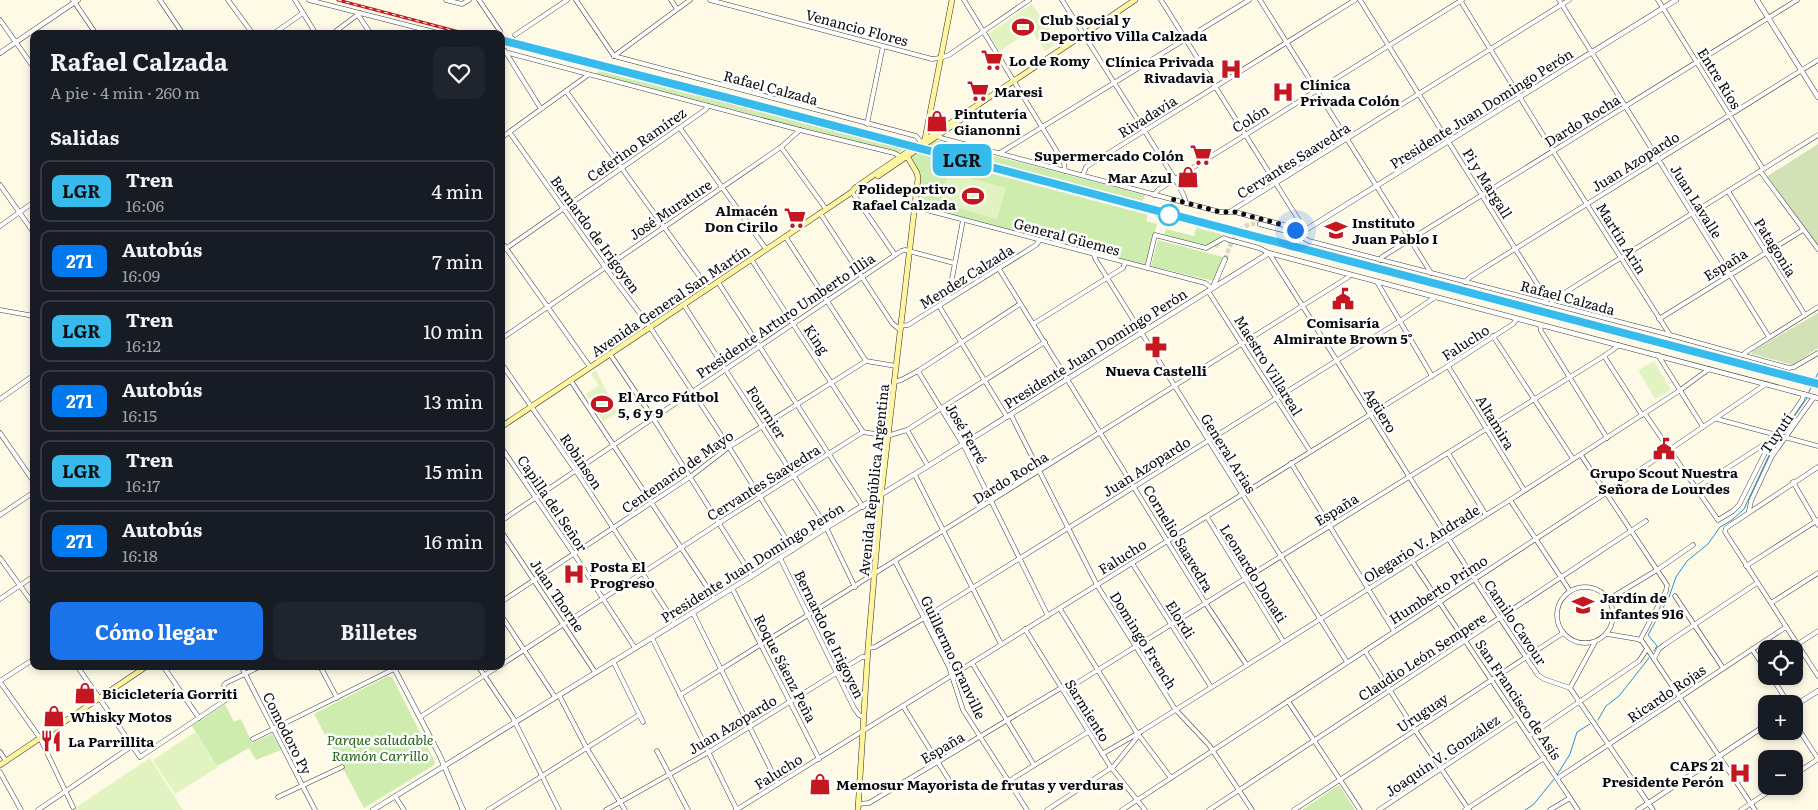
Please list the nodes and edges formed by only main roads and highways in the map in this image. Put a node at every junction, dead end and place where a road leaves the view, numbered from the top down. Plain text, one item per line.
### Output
1 (952, 0) edge
2 (1135, 0) edge
3 (975, 108) junction
4 (923, 140) junction
5 (907, 156) junction
6 (852, 192) junction
7 (505, 424) edge
8 (142, 670) edge
9 (0, 765) edge
10 (858, 807) edge

1 - 4 main road
2 - 3 main road, Avenida General San Martín
3 - 4 main road, Avenida General San Martín
3 - 5 main road, Avenida General San Martín
4 - 6 main road, Avenida General San Martín
5 - 6 main road, Avenida General San Martín
5 - 10 main road, Avenida República Argentina
6 - 7 main road, Avenida General San Martín
8 - 9 main road

